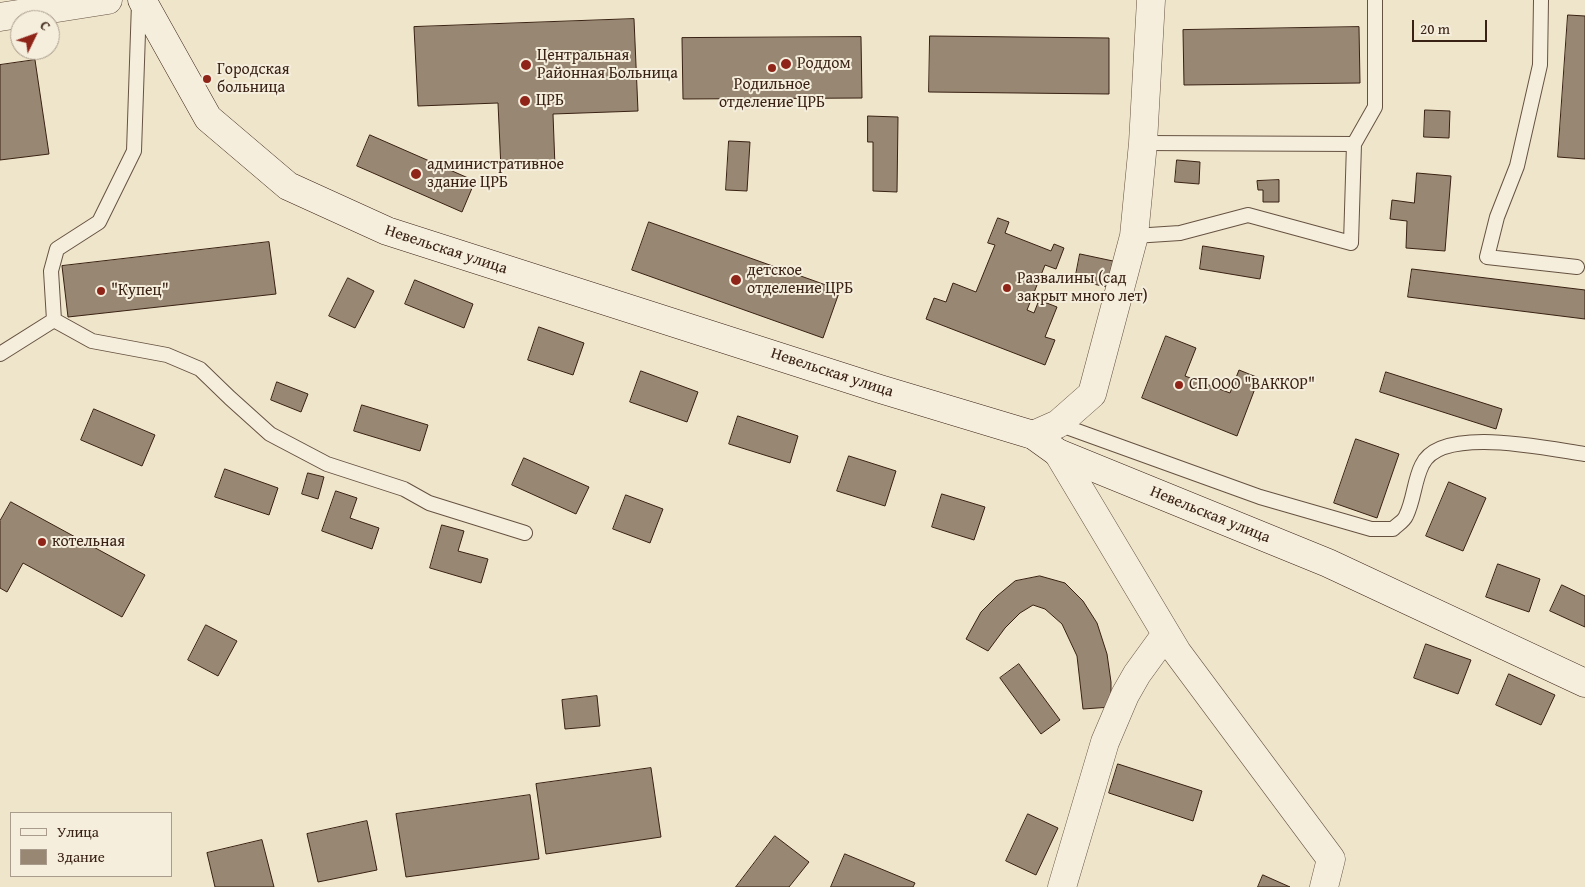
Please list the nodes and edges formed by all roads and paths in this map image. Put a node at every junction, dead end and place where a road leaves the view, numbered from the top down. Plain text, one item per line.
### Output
1 (108, 0) edge
2 (140, 0) edge
3 (1152, 0) edge
4 (1375, 0) edge
5 (1541, 0) edge
6 (0, 17) edge
7 (1143, 143) junction
8 (1354, 144) junction
9 (1134, 236) junction
10 (1577, 267) dead end
11 (54, 320) junction
12 (0, 354) edge
13 (1058, 424) junction
14 (1033, 435) junction
15 (1058, 453) junction
16 (1585, 454) edge
17 (525, 533) dead end
18 (1166, 634) junction
19 (1585, 683) edge
20 (1062, 887) edge
21 (1324, 887) edge

1 - 6 street
2 - 11 lane
2 - 14 street, Невельская улица
3 - 7 street
4 - 8 lane
5 - 10 lane
7 - 8 lane
7 - 9 street
8 - 9 lane
9 - 13 street
11 - 12 lane
11 - 17 lane
13 - 14 street
13 - 16 lane
14 - 15 street, Невельская улица
15 - 18 street
15 - 19 street, Невельская улица
18 - 20 street
18 - 21 street

